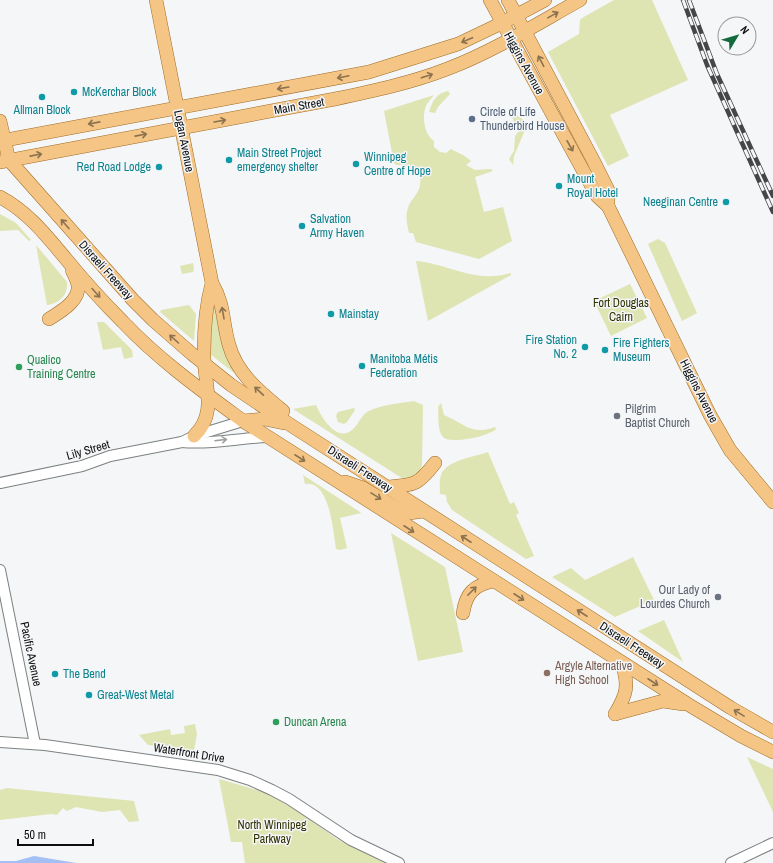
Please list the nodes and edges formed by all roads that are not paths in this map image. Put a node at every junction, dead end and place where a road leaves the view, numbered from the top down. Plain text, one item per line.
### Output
1 (490, 0) edge
2 (508, 0) edge
3 (545, 0) edge
4 (580, 0) edge
5 (155, 2) edge
6 (517, 16) junction
7 (502, 24) junction
8 (525, 30) junction
9 (511, 38) junction
10 (177, 107) junction
11 (0, 121) edge
12 (182, 128) junction
13 (2, 141) edge
14 (5, 161) edge
15 (0, 197) edge
16 (608, 206) junction
17 (68, 261) junction
18 (212, 283) junction
19 (49, 320) dead end
20 (204, 363) junction
21 (208, 396) junction
22 (243, 421) junction
23 (289, 424) junction
24 (267, 437) junction
25 (188, 439) junction
26 (332, 451) junction
27 (435, 463) dead end
28 (328, 476) junction
29 (0, 483) edge
30 (388, 488) junction
31 (773, 502) edge
32 (424, 511) junction
33 (0, 570) edge
34 (494, 581) junction
35 (463, 613) dead end
36 (622, 663) junction
37 (689, 705) junction
38 (773, 732) edge
39 (0, 742) edge
40 (35, 744) junction
41 (773, 752) edge
42 (773, 844) edge
43 (399, 863) edge
44 (731, 863) edge

1 - 7 main road, Higgins Avenue
2 - 6 main road, Higgins Avenue
3 - 6 main road, Main Street
8 -> 4 main road, Main Street
5 - 10 main road, Logan Avenue
6 - 7 main road, Main Street
6 - 8 main road, Higgins Avenue
7 - 9 main road, Higgins Avenue
7 -> 10 main road, Main Street
8 - 9 main road, Main Street
16 -> 8 main road, Higgins Avenue
12 -> 9 main road, Main Street
9 -> 16 main road, Higgins Avenue
10 - 12 main road, Logan Avenue
10 -> 13 main road, Main Street
11 - 13 main road, Disraeli Freeway
14 -> 12 main road, Main Street
12 - 18 main road, Logan Avenue
13 - 14 main road, Disraeli Freeway
20 -> 14 main road, Disraeli Freeway
15 - 17 main road, Disraeli Freeway
16 - 31 main road, Higgins Avenue
17 - 19 main road
17 -> 21 main road, Disraeli Freeway
18 - 20 main road, Logan Avenue
26 -> 18 main road, Logan Avenue
20 - 21 main road, Logan Avenue
20 - 23 main road, Disraeli Freeway
21 - 22 main road, Disraeli Freeway
21 - 25 main road, Logan Avenue
22 - 23 main road
22 - 24 main road, Disraeli Freeway
22 - 25 street, Lily Street
23 - 26 main road, Disraeli Freeway
25 -> 24 street, Lily Street
24 -> 28 main road, Disraeli Freeway
25 - 29 street, Lily Street
26 - 30 main road, Disraeli Freeway
27 - 30 main road
28 -> 32 main road
28 -> 34 main road, Disraeli Freeway
30 - 32 main road, Disraeli Freeway
38 -> 32 main road, Disraeli Freeway
33 - 40 street, Pacific Avenue
35 -> 34 main road
34 -> 36 main road, Disraeli Freeway
36 -> 37 main road, Disraeli Freeway
36 - 37 main road
37 - 41 main road, Disraeli Freeway
39 - 40 street, Waterfront Drive
40 - 43 street, Waterfront Drive
42 - 44 street

